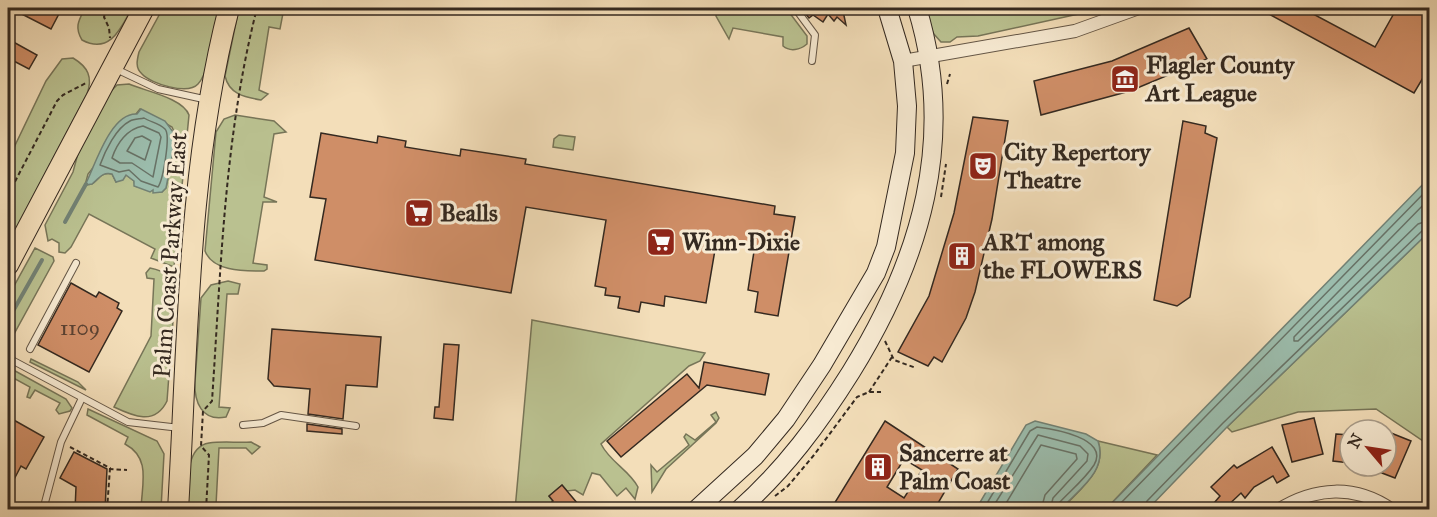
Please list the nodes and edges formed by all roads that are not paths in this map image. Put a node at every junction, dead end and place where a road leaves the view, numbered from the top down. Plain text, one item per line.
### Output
1 (144, 8) edge
2 (229, 8) edge
3 (795, 8) edge
4 (887, 8) edge
5 (917, 8) edge
6 (1139, 8) edge
7 (929, 58) junction
8 (812, 61) dead end
9 (903, 61) junction
10 (113, 67) junction
11 (209, 100) junction
12 (76, 263) dead end
13 (8, 265) edge
14 (30, 349) dead end
15 (8, 358) edge
16 (82, 398) junction
17 (243, 424) dead end
18 (356, 426) dead end
19 (183, 428) junction
20 (43, 510) edge
21 (178, 510) edge
22 (696, 510) edge
23 (739, 510) edge
24 (1278, 510) edge
25 (1392, 510) edge

1 - 10 main road
2 - 11 main road, Palm Coast Parkway East
3 - 8 lane
4 - 9 street
5 - 7 street
6 - 7 street
7 - 9 street
7 - 23 street
9 - 22 street
10 - 11 lane
10 - 13 main road
11 - 19 main road, Palm Coast Parkway East
12 - 14 lane
15 - 16 lane
16 - 19 lane
16 - 20 lane
17 - 18 lane
19 - 21 main road, Palm Coast Parkway East
24 - 25 street

